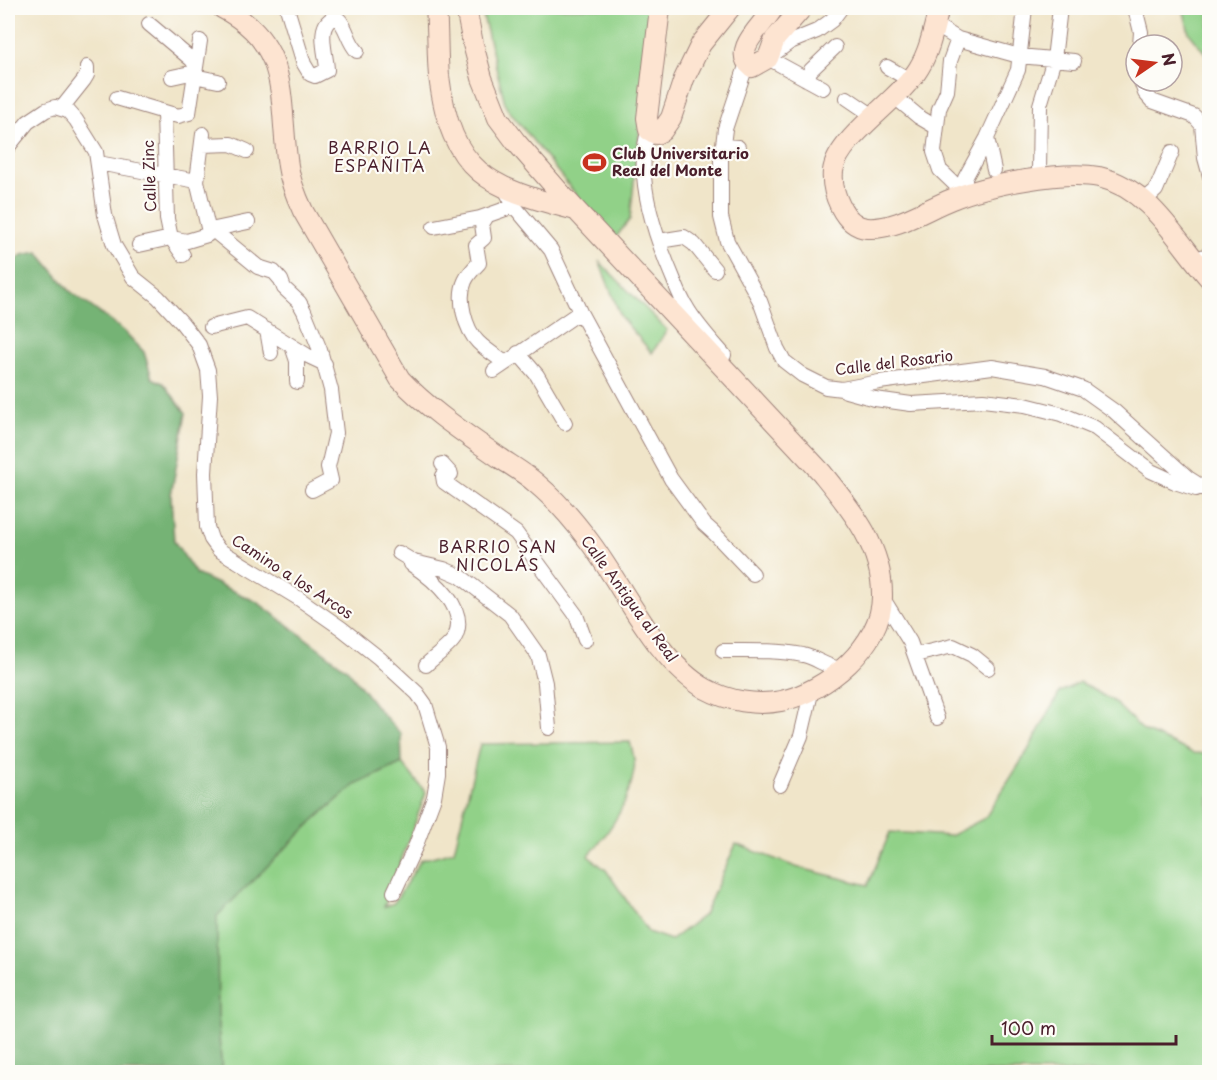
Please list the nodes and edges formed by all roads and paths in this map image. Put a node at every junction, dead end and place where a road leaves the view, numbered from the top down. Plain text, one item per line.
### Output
1 (287, 8) edge
2 (436, 8) edge
3 (466, 8) edge
4 (660, 8) edge
5 (730, 8) edge
6 (773, 8) edge
7 (802, 8) edge
8 (841, 8) edge
9 (1024, 8) edge
10 (1060, 8) edge
11 (1135, 8) edge
12 (231, 10) edge
13 (937, 16) edge
14 (149, 24) dead end
15 (817, 32) junction
16 (1140, 33) edge
17 (958, 39) junction
18 (200, 41) dead end
19 (357, 51) dead end
20 (1019, 56) junction
21 (768, 58) junction
22 (1054, 59) junction
23 (1074, 61) dead end
24 (747, 63) junction
25 (87, 67) dead end
26 (887, 67) dead end
27 (195, 71) junction
28 (172, 77) dead end
29 (806, 78) junction
30 (910, 80) junction
31 (218, 81) dead end
32 (823, 88) dead end
33 (1145, 93) edge
34 (895, 97) junction
35 (117, 98) dead end
36 (847, 98) dead end
37 (61, 109) junction
38 (164, 112) junction
39 (875, 117) junction
40 (936, 127) junction
41 (649, 130) junction
42 (987, 138) junction
43 (723, 146) junction
44 (8, 147) edge
45 (738, 147) dead end
46 (247, 151) dead end
47 (1172, 152) dead end
48 (98, 163) junction
49 (994, 170) dead end
50 (1039, 172) dead end
51 (166, 175) junction
52 (1209, 176) edge
53 (197, 182) junction
54 (504, 187) junction
55 (965, 194) junction
56 (1145, 200) junction
57 (514, 207) junction
58 (576, 210) junction
59 (487, 216) junction
60 (249, 222) dead end
61 (434, 227) dead end
62 (211, 231) junction
63 (171, 238) junction
64 (658, 241) junction
65 (140, 245) dead end
66 (183, 255) dead end
67 (1202, 257) edge
68 (715, 270) dead end
69 (1209, 279) edge
70 (580, 312) junction
71 (211, 327) dead end
72 (267, 330) junction
73 (292, 346) junction
74 (271, 353) dead end
75 (518, 353) junction
76 (325, 364) junction
77 (297, 382) dead end
78 (842, 390) junction
79 (762, 396) dead end
80 (565, 423) dead end
81 (442, 464) dead end
82 (312, 490) dead end
83 (1209, 493) edge
84 (753, 574) dead end
85 (882, 597) junction
86 (585, 640) dead end
87 (723, 651) dead end
88 (915, 656) junction
89 (426, 664) dead end
90 (988, 668) dead end
91 (842, 669) junction
92 (812, 689) junction
93 (937, 718) dead end
94 (549, 728) dead end
95 (780, 785) dead end
96 (394, 892) dead end

1 - 19 street
2 - 54 main road
3 - 58 main road, Calle Antigua al Real
4 - 41 main road
5 - 41 main road
6 - 24 main road
7 - 21 main road
8 - 15 street
9 - 20 street
10 - 22 street
11 - 16 street
12 - 92 main road, Calle Antigua al Real
13 - 17 street
13 - 30 main road
14 - 27 street
15 - 21 street
15 - 29 street
17 - 20 street
17 - 40 street
18 - 27 street
20 - 22 street
20 - 42 street
21 - 24 main road
21 - 29 street
22 - 23 street
22 - 50 street
24 - 43 street, Calle del Rosario
25 - 37 street
26 - 30 street
27 - 28 street
27 - 31 street
27 - 38 street
29 - 32 street
30 - 34 main road
33 - 52 street
34 - 39 main road
34 - 40 street
35 - 38 street
36 - 39 street
37 - 44 street
37 - 48 street, Camino a los Arcos
38 - 51 street, Calle Zinc
39 - 55 main road
40 - 55 street
41 - 64 street
42 - 49 street
42 - 55 street
43 - 45 street
43 - 78 street, Calle del Rosario
46 - 53 street
47 - 56 street
48 - 51 street
48 - 96 street, Camino a los Arcos
51 - 53 street
51 - 63 street, Calle Zinc
53 - 62 street
54 - 57 street
54 - 58 main road
55 - 56 main road
56 - 67 main road
57 - 59 street
57 - 70 street
58 - 85 main road, Calle Antigua al Real
59 - 61 street
59 - 75 street
60 - 62 street
62 - 63 street
62 - 76 street
63 - 65 street
63 - 66 street
64 - 68 street
64 - 79 street
67 - 69 main road
70 - 75 street
70 - 84 street
71 - 72 street
72 - 73 street
72 - 74 street
73 - 76 street
73 - 77 street
75 - 80 street
76 - 82 street
78 - 83 street
78 - 83 street, Calle del Rosario
81 - 86 street
85 - 88 street
85 - 91 main road, Calle Antigua al Real
87 - 91 street
88 - 90 street
88 - 93 street
89 - 94 street
91 - 92 main road, Calle Antigua al Real
92 - 95 street

